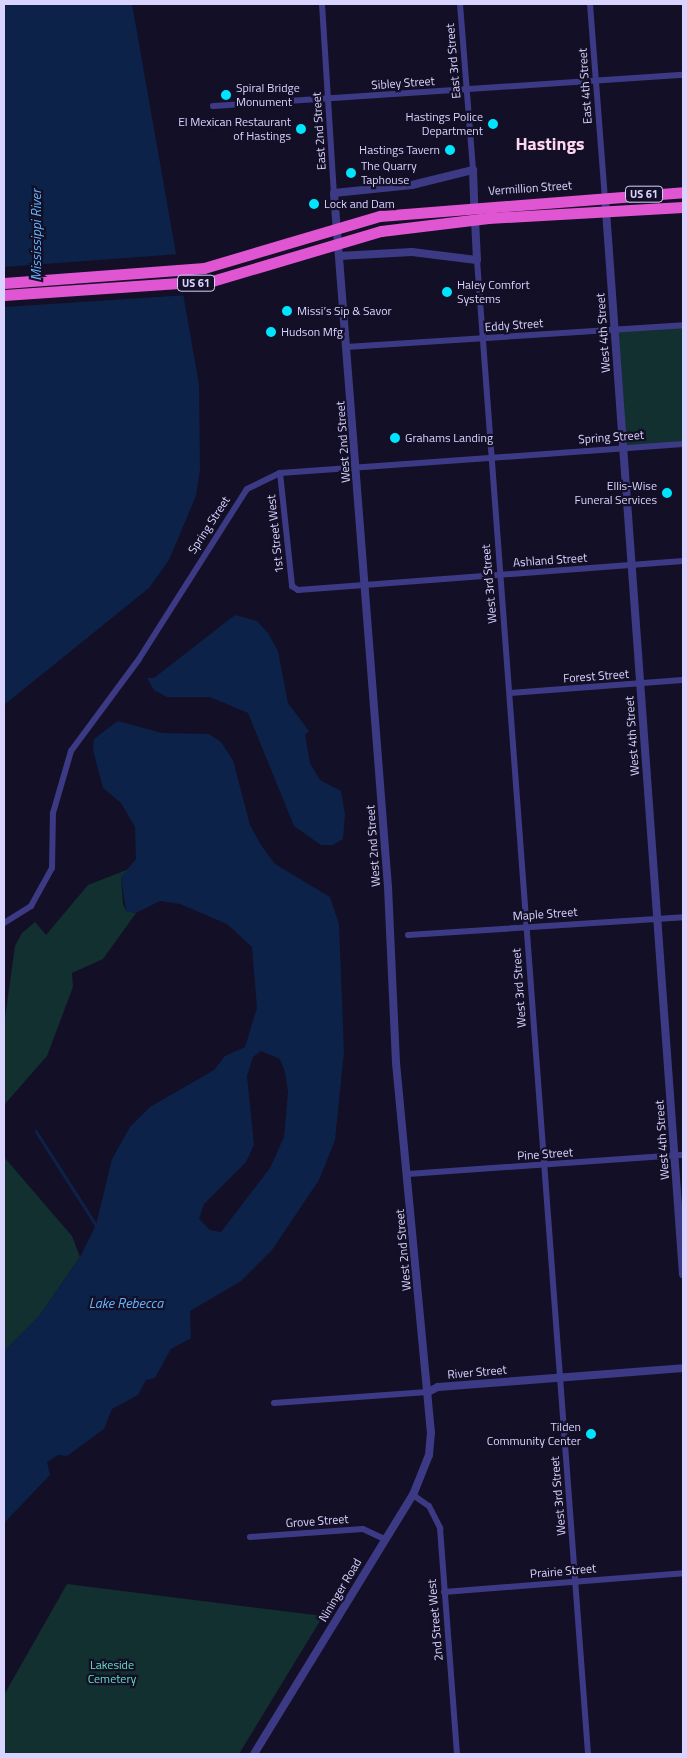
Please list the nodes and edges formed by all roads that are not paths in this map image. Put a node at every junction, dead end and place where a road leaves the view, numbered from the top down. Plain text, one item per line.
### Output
1 (322, 4) edge
2 (460, 4) edge
3 (590, 4) edge
4 (683, 75) edge
5 (596, 81) junction
6 (467, 90) junction
7 (328, 100) junction
8 (213, 106) dead end
9 (473, 170) junction
10 (683, 192) edge
11 (334, 193) junction
12 (605, 197) junction
13 (474, 206) junction
14 (683, 207) edge
15 (607, 212) junction
16 (475, 219) junction
17 (339, 256) junction
18 (477, 260) junction
19 (4, 283) edge
20 (4, 295) edge
21 (683, 325) edge
22 (614, 330) junction
23 (483, 338) junction
24 (346, 347) junction
25 (683, 444) edge
26 (624, 448) junction
27 (491, 457) junction
28 (356, 466) junction
29 (280, 472) junction
30 (683, 561) edge
31 (631, 565) junction
32 (500, 575) junction
33 (365, 586) junction
34 (298, 590) joint
35 (683, 680) edge
36 (640, 684) junction
37 (510, 693) junction
38 (683, 917) edge
39 (656, 919) junction
40 (4, 923) edge
41 (526, 927) junction
42 (408, 935) dead end
43 (683, 1155) edge
44 (674, 1156) junction
45 (543, 1165) junction
46 (408, 1174) junction
47 (683, 1274) edge
48 (683, 1368) edge
49 (559, 1376) junction
50 (428, 1392) junction
51 (274, 1403) dead end
52 (431, 1433) joint
53 (413, 1496) junction
54 (250, 1538) dead end
55 (384, 1539) junction
56 (683, 1573) edge
57 (576, 1581) junction
58 (444, 1592) junction
59 (254, 1754) edge
60 (457, 1754) edge
61 (588, 1754) edge

1 - 7 street, East 2nd Street
2 - 6 street, East 3rd Street
3 - 5 street, East 4th Street
4 - 5 street, Sibley Street
5 - 6 street, Sibley Street
5 - 12 street, East 4th Street
6 - 7 street, Sibley Street
6 - 9 street, East 3rd Street
7 - 8 street, Sibley Street
7 - 11 street, East 2nd Street
9 - 11 street
9 - 13 street, East 3rd Street
10 - 12 highway, Vermillion Street / US 61
11 - 17 street, East 2nd Street
12 - 13 highway, Vermillion Street / US 61
12 - 15 street, West 4th Street
13 - 19 highway, Vermillion Street / US 61, bridge
14 - 15 highway, US 61
15 - 16 highway, US 61
15 - 22 street, West 4th Street
16 - 18 street, West 3rd Street
16 - 20 highway, US 61, bridge
17 - 18 street
17 - 24 street, West 2nd Street
18 - 23 street, West 3rd Street
21 - 22 street, Eddy Street
22 - 23 street, Eddy Street
22 - 26 street, West 4th Street
23 - 24 street, Eddy Street
23 - 27 street, West 3rd Street
24 - 28 street, West 2nd Street
25 - 26 street, Spring Street
26 - 27 street, Spring Street
26 - 31 street, West 4th Street
27 - 28 street, Spring Street
27 - 32 street, West 3rd Street
28 - 29 street, Spring Street
28 - 33 street, West 2nd Street
29 - 34 street, 1st Street West
29 - 40 street, Spring Street
30 - 31 street, Ashland Street
31 - 32 street, Ashland Street
31 - 36 street, West 4th Street
32 - 33 street, Ashland Street
32 - 37 street, West 3rd Street
33 - 34 street, Ashland Street
33 - 46 street, West 2nd Street
35 - 36 street, Forest Street
36 - 37 street, Forest Street
36 - 39 street, West 4th Street
37 - 41 street, West 3rd Street
38 - 39 street, Maple Street
39 - 41 street, Maple Street
39 - 44 street, West 4th Street
41 - 42 street, Maple Street
41 - 45 street, West 3rd Street
43 - 44 street, Pine Street
44 - 45 street, Pine Street
44 - 47 street, West 4th Street
45 - 46 street, Pine Street
45 - 49 street, West 3rd Street
46 - 50 street, West 2nd Street
48 - 49 street, River Street
49 - 50 street, River Street
49 - 57 street, West 3rd Street
50 - 51 street, River Street
50 - 52 street, West 2nd Street
52 - 53 street, Nininger Road
53 - 55 street, Nininger Road
53 - 58 street, 2nd Street West
54 - 55 street, Grove Street
55 - 59 street, Nininger Road
56 - 57 street, Prairie Street
57 - 58 street, Prairie Street
57 - 61 street, West 3rd Street
58 - 60 street, 2nd Street West

